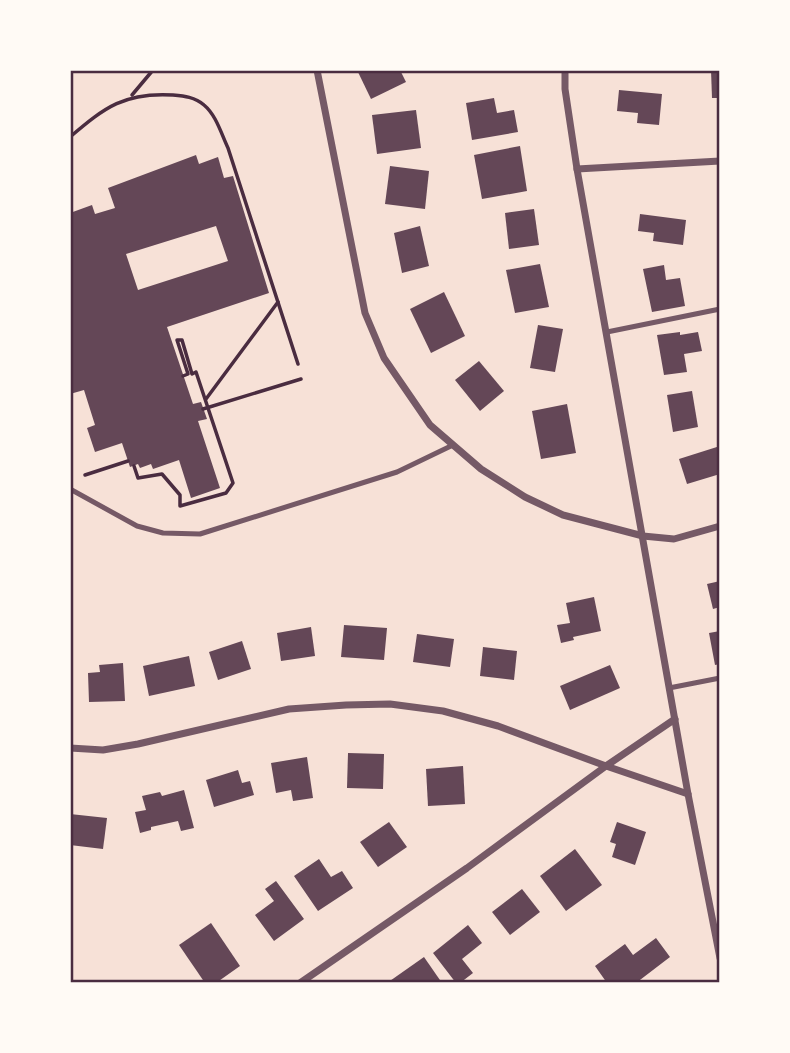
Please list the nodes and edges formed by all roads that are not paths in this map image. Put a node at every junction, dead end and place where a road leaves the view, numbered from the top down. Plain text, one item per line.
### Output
1 (317, 70) edge
2 (565, 70) edge
3 (720, 161) edge
4 (577, 169) junction
5 (720, 309) edge
6 (607, 332) junction
7 (453, 445) junction
8 (70, 489) edge
9 (720, 526) edge
10 (643, 536) junction
11 (720, 678) edge
12 (669, 688) junction
13 (675, 719) junction
14 (70, 748) edge
15 (606, 766) junction
16 (688, 794) junction
17 (720, 909) edge
18 (712, 914) junction
19 (720, 958) edge
20 (300, 983) edge

1 - 7 street
2 - 4 street
3 - 4 street
4 - 6 street
5 - 6 lane
6 - 10 street
7 - 8 lane
7 - 10 street
9 - 10 street
10 - 12 street
11 - 12 lane
12 - 13 street
13 - 15 street
13 - 16 street
14 - 15 street
15 - 16 street
15 - 20 street
16 - 18 street
17 - 18 street
18 - 19 street

